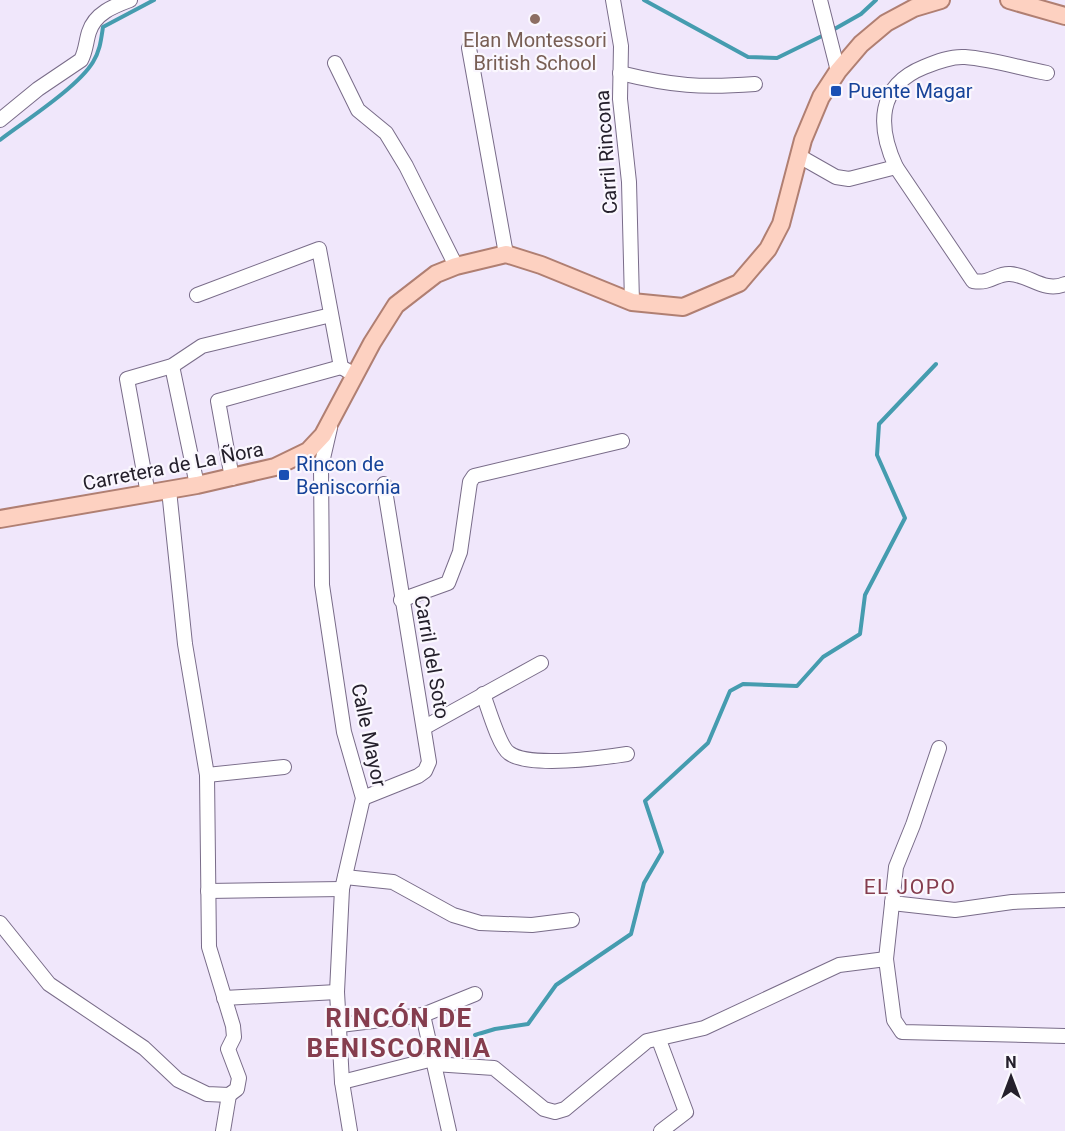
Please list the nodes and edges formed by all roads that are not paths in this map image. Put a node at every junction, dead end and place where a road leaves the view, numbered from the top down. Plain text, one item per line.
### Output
1 (613, 0) edge
2 (820, 0) edge
3 (941, 0) edge
4 (1009, 0) edge
5 (120, 2) edge
6 (1065, 16) edge
7 (469, 48) dead end
8 (335, 63) dead end
9 (838, 71) junction
10 (620, 73) junction
11 (1047, 73) dead end
12 (755, 84) dead end
13 (0, 120) edge
14 (799, 156) junction
15 (896, 167) junction
16 (506, 254) junction
17 (456, 266) junction
18 (1065, 284) edge
19 (197, 295) dead end
20 (632, 302) junction
21 (331, 315) junction
22 (172, 366) junction
23 (348, 371) junction
24 (334, 416) junction
25 (622, 441) dead end
26 (286, 463) junction
27 (321, 467) junction
28 (232, 478) junction
29 (384, 484) dead end
30 (197, 485) junction
31 (169, 490) junction
32 (148, 494) junction
33 (0, 519) edge
34 (401, 600) junction
35 (541, 663) dead end
36 (483, 694) junction
37 (425, 727) junction
38 (939, 748) dead end
39 (627, 754) dead end
40 (284, 767) dead end
41 (207, 775) junction
42 (363, 798) junction
43 (343, 883) junction
44 (208, 891) junction
45 (1065, 900) edge
46 (892, 903) junction
47 (572, 920) dead end
48 (0, 923) edge
49 (886, 959) junction
50 (337, 992) junction
51 (476, 994) dead end
52 (224, 998) junction
53 (423, 1015) junction
54 (340, 1025) junction
55 (1065, 1036) edge
56 (659, 1040) junction
57 (434, 1062) junction
58 (342, 1082) junction
59 (229, 1095) junction
60 (224, 1131) edge
61 (350, 1131) edge
62 (449, 1131) edge
63 (661, 1131) edge

1 - 10 street, Carril Rincona
2 - 9 street
3 - 9 main road
4 - 6 main road
5 - 13 street
7 - 16 street
8 - 17 street
9 - 14 main road
10 - 12 street
10 - 20 street, Carril Rincona
11 - 15 street
14 - 15 street
14 - 20 main road
15 - 18 street
16 - 17 main road, Carretera de La Ñora
16 - 20 main road
17 - 23 main road, Carretera de La Ñora
19 - 21 street
21 - 22 street
21 - 23 street
22 - 30 street
22 - 32 street
23 - 24 main road, Carretera de La Ñora
23 - 28 street
24 - 26 main road, Carretera de La Ñora
24 - 27 street, Calle Mayor
25 - 34 street
26 - 27 street
26 - 28 main road, Carretera de La Ñora
27 - 42 street, Calle Mayor
28 - 30 main road, Carretera de La Ñora
29 - 34 street, Carril del Soto
30 - 31 main road, Carretera de La Ñora
31 - 32 main road, Carretera de La Ñora
31 - 41 street
32 - 33 main road, Carretera de La Ñora
34 - 37 street, Carril del Soto
35 - 36 street
36 - 37 street
36 - 39 street
37 - 42 street, Carril del Soto
38 - 46 street
40 - 41 street
41 - 44 street
42 - 43 street, Calle Mayor
43 - 44 street
43 - 47 street
43 - 50 street, Calle Mayor
44 - 52 street
45 - 46 street
46 - 49 street
48 - 59 street
49 - 55 street
49 - 56 street
50 - 52 street
50 - 54 street, Calle Mayor
51 - 53 street
52 - 59 street
53 - 54 street
53 - 57 street
54 - 58 street, Calle Mayor
56 - 57 street
56 - 63 street
57 - 58 street
57 - 62 street
58 - 61 street, Calle Mayor
59 - 60 street

